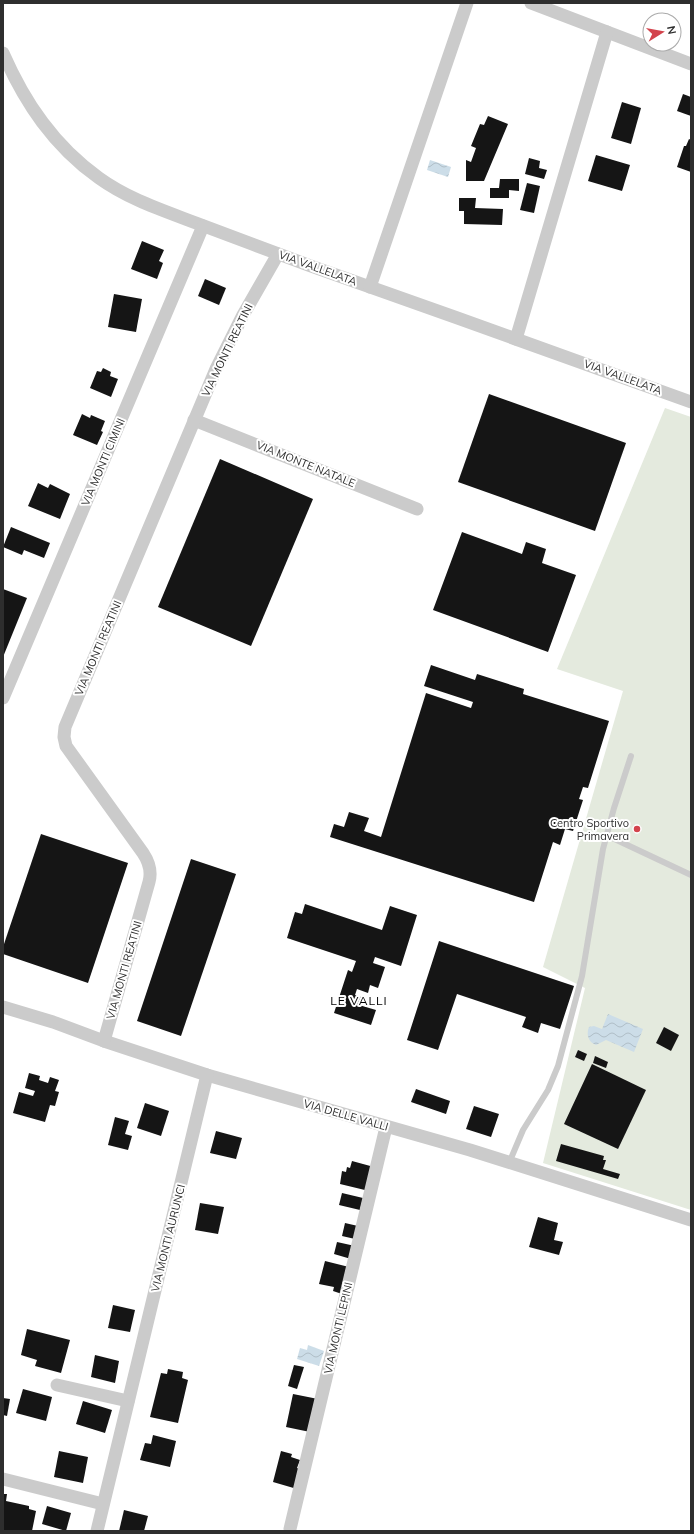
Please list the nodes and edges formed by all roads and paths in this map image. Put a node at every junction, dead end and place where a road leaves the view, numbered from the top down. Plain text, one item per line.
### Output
1 (467, 3) edge
2 (531, 3) edge
3 (607, 32) junction
4 (3, 53) edge
5 (691, 64) edge
6 (203, 226) junction
7 (278, 254) junction
8 (370, 287) junction
9 (516, 339) junction
10 (691, 402) edge
11 (194, 420) junction
12 (417, 509) dead end
13 (3, 698) edge
14 (631, 756) dead end
15 (606, 835) junction
16 (691, 874) edge
17 (3, 1007) edge
18 (104, 1041) junction
19 (207, 1075) junction
20 (386, 1127) junction
21 (509, 1163) junction
22 (691, 1220) edge
23 (57, 1385) dead end
24 (128, 1401) junction
25 (3, 1479) edge
26 (103, 1504) junction
27 (290, 1529) dead end
28 (97, 1531) edge

1 - 8 street
2 - 3 street
3 - 5 street
3 - 9 street
4 - 6 street, VIA VALLELATA
6 - 7 street, VIA VALLELATA
6 - 13 street, VIA MONTI CIMINI
7 - 8 street, VIA VALLELATA
7 - 11 street, VIA MONTI REATINI
8 - 9 street, VIA VALLELATA
9 - 10 street, VIA VALLELATA
11 - 12 street, VIA MONTE NATALE
11 - 18 street, VIA MONTI REATINI
14 - 15 lane
15 - 16 lane
15 - 21 lane
17 - 18 street, VIA DELLE VALLI
18 - 19 street, VIA DELLE VALLI
19 - 20 street, VIA DELLE VALLI
19 - 24 street, VIA MONTI AURUNCI
20 - 21 street, VIA DELLE VALLI
20 - 27 street, VIA MONTI LEPINI
21 - 22 street, VIA DELLE VALLI
23 - 24 street
24 - 26 street, VIA MONTI AURUNCI
25 - 26 street
26 - 28 street, VIA MONTI AURUNCI

